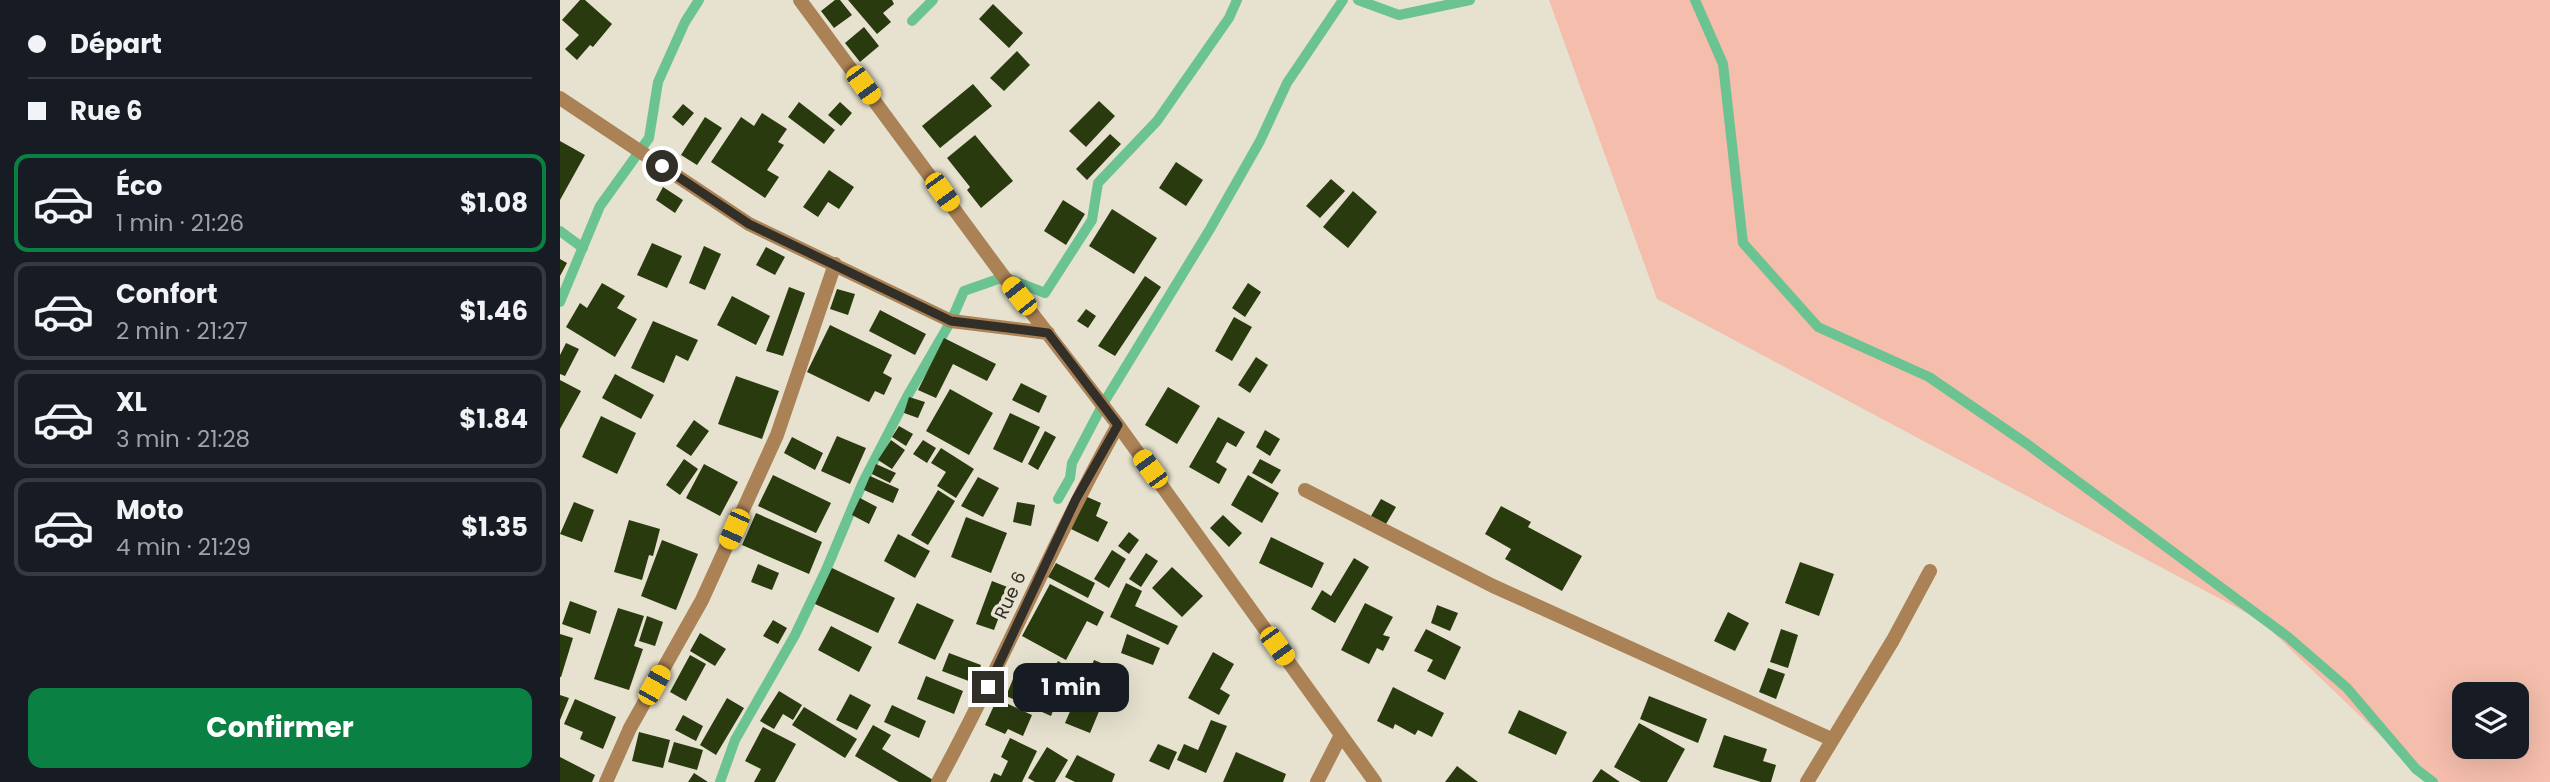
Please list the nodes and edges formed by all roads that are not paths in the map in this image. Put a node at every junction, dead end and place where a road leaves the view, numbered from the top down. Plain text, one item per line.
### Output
1 (800, 0) edge
2 (560, 98) edge
3 (835, 264) junction
4 (1048, 333) junction
5 (1118, 425) junction
6 (1305, 490) dead end
7 (1930, 571) dead end
8 (1340, 735) junction
9 (1831, 739) junction
10 (606, 782) edge
11 (938, 782) edge
12 (1317, 782) edge
13 (1375, 782) edge
14 (1807, 782) edge

1 - 4 street
2 - 3 street
3 - 4 street
3 - 10 street
4 - 5 street
5 - 8 street
5 - 11 street, Rue 6
6 - 9 street
7 - 9 street
8 - 12 street
8 - 13 street
9 - 14 street

